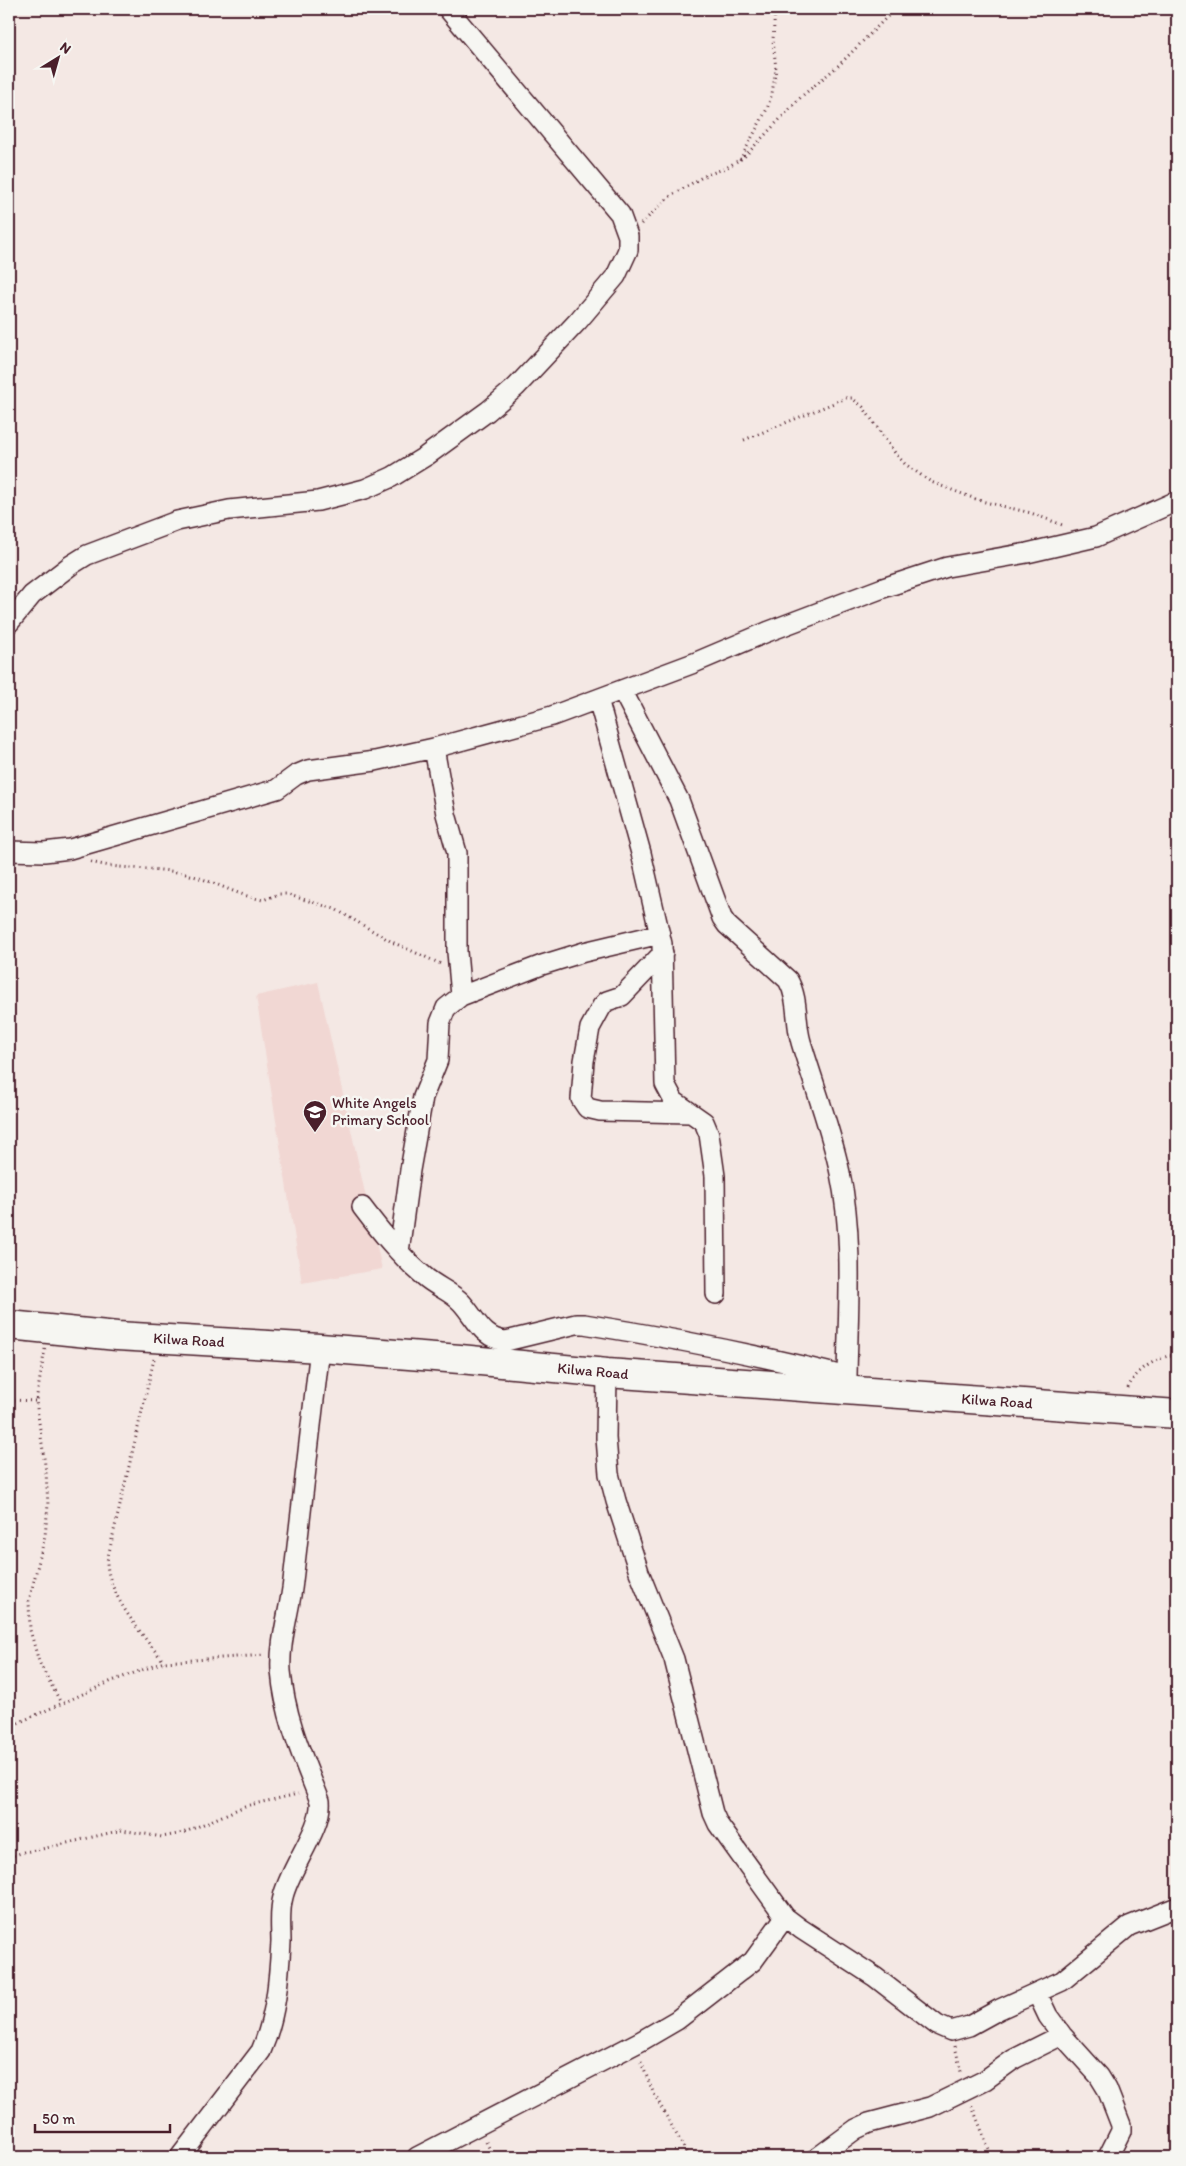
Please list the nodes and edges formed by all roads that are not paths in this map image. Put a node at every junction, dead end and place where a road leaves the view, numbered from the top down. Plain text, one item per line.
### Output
1 (448, 9) edge
2 (1177, 501) edge
3 (9, 623) edge
4 (622, 690) junction
5 (598, 700) junction
6 (434, 748) junction
7 (9, 851) edge
8 (660, 934) junction
9 (663, 953) junction
10 (461, 996) junction
11 (690, 1113) junction
12 (362, 1207) dead end
13 (399, 1252) junction
14 (716, 1294) dead end
15 (9, 1325) edge
16 (320, 1348) junction
17 (607, 1373) junction
18 (846, 1384) junction
19 (1177, 1414) edge
20 (1177, 1907) edge
21 (786, 1917) junction
22 (1037, 1994) junction
23 (1062, 2035) junction
24 (180, 2157) edge
25 (417, 2157) edge
26 (818, 2157) edge
27 (1108, 2157) edge

1 - 3 street
2 - 4 street
4 - 5 street
4 - 18 street
5 - 6 street
5 - 8 street
6 - 7 street
6 - 10 street
8 - 9 street
8 - 10 street
9 - 11 street
9 - 11 street
10 - 13 street
11 - 14 street
12 - 13 street
13 - 18 street
15 - 16 highway, Kilwa Road
16 - 17 highway, Kilwa Road
16 - 24 street
17 - 18 highway, Kilwa Road
17 - 21 street
18 - 19 highway, Kilwa Road
20 - 22 street
21 - 22 street
21 - 25 street
22 - 23 street
23 - 26 street
23 - 27 street

